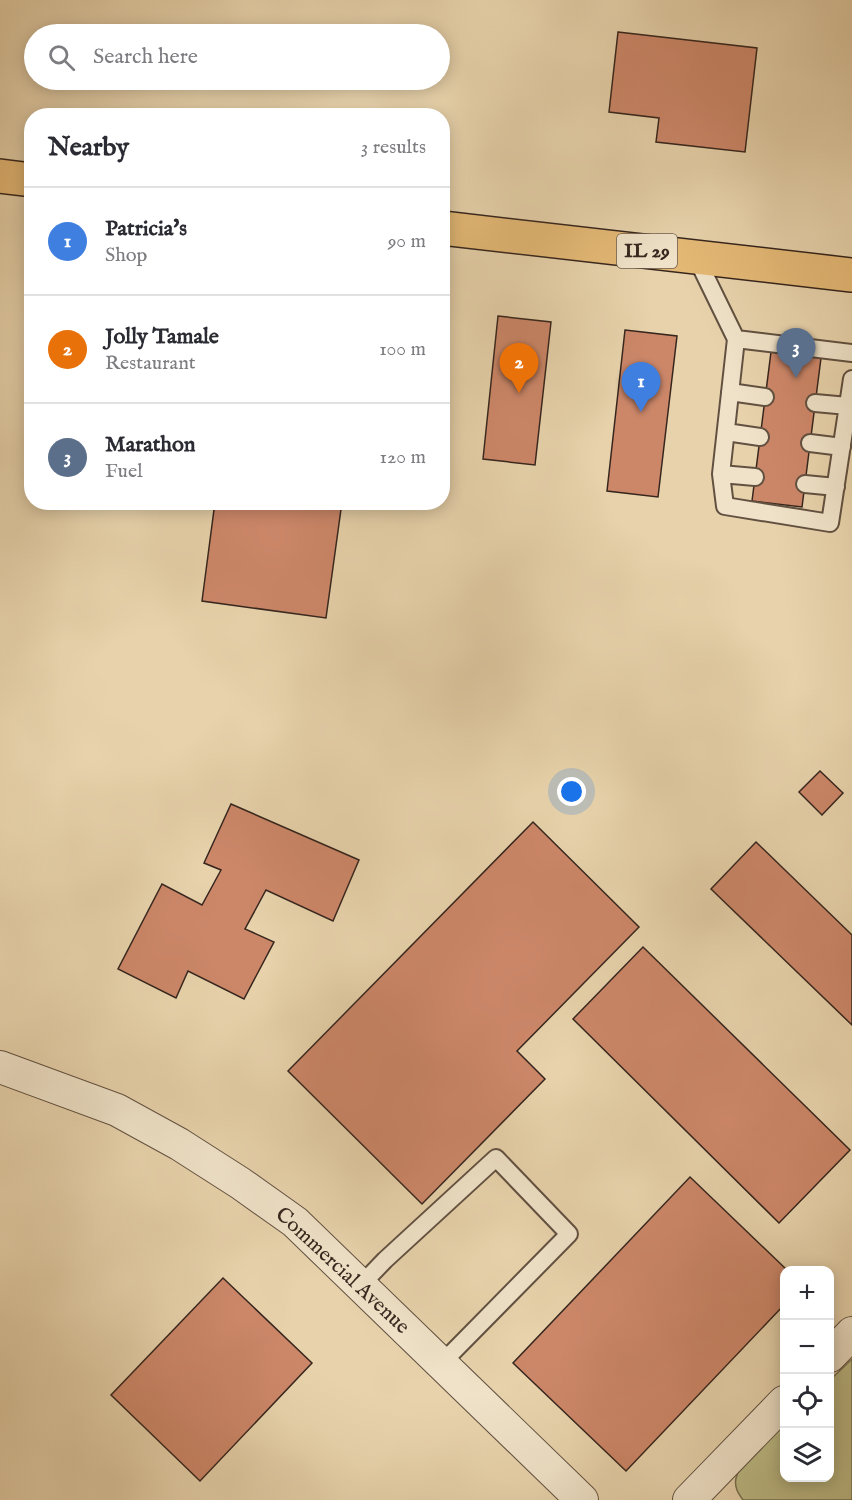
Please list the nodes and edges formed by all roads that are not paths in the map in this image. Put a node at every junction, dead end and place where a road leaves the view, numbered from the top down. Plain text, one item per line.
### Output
1 (0, 176) edge
2 (24, 179) edge
3 (450, 229) edge
4 (696, 257) junction
5 (852, 275) edge
6 (736, 339) junction
7 (852, 353) edge
8 (852, 379) edge
9 (730, 392) junction
10 (765, 397) dead end
11 (815, 403) dead end
12 (848, 406) junction
13 (726, 432) junction
14 (760, 437) dead end
15 (810, 443) dead end
16 (842, 447) junction
17 (721, 474) junction
18 (755, 477) dead end
19 (805, 484) dead end
20 (836, 487) junction
21 (0, 1067) edge
22 (360, 1286) junction
23 (852, 1333) edge
24 (834, 1352) edge
25 (442, 1363) junction
26 (780, 1406) edge
27 (582, 1500) edge
28 (689, 1500) edge

1 - 2 main road
3 - 4 main road, IL 29
4 - 5 main road, IL 29
4 - 6 lane
6 - 7 lane
6 - 9 lane
8 - 12 lane
9 - 10 lane
9 - 13 lane
11 - 12 lane
12 - 16 lane
13 - 14 lane
13 - 17 lane
15 - 16 lane
16 - 20 lane
17 - 18 lane
17 - 20 lane
19 - 20 lane
21 - 22 street, Commercial Avenue
22 - 25 street, Commercial Avenue
22 - 25 lane
23 - 24 street
25 - 27 street, Commercial Avenue
26 - 28 street

